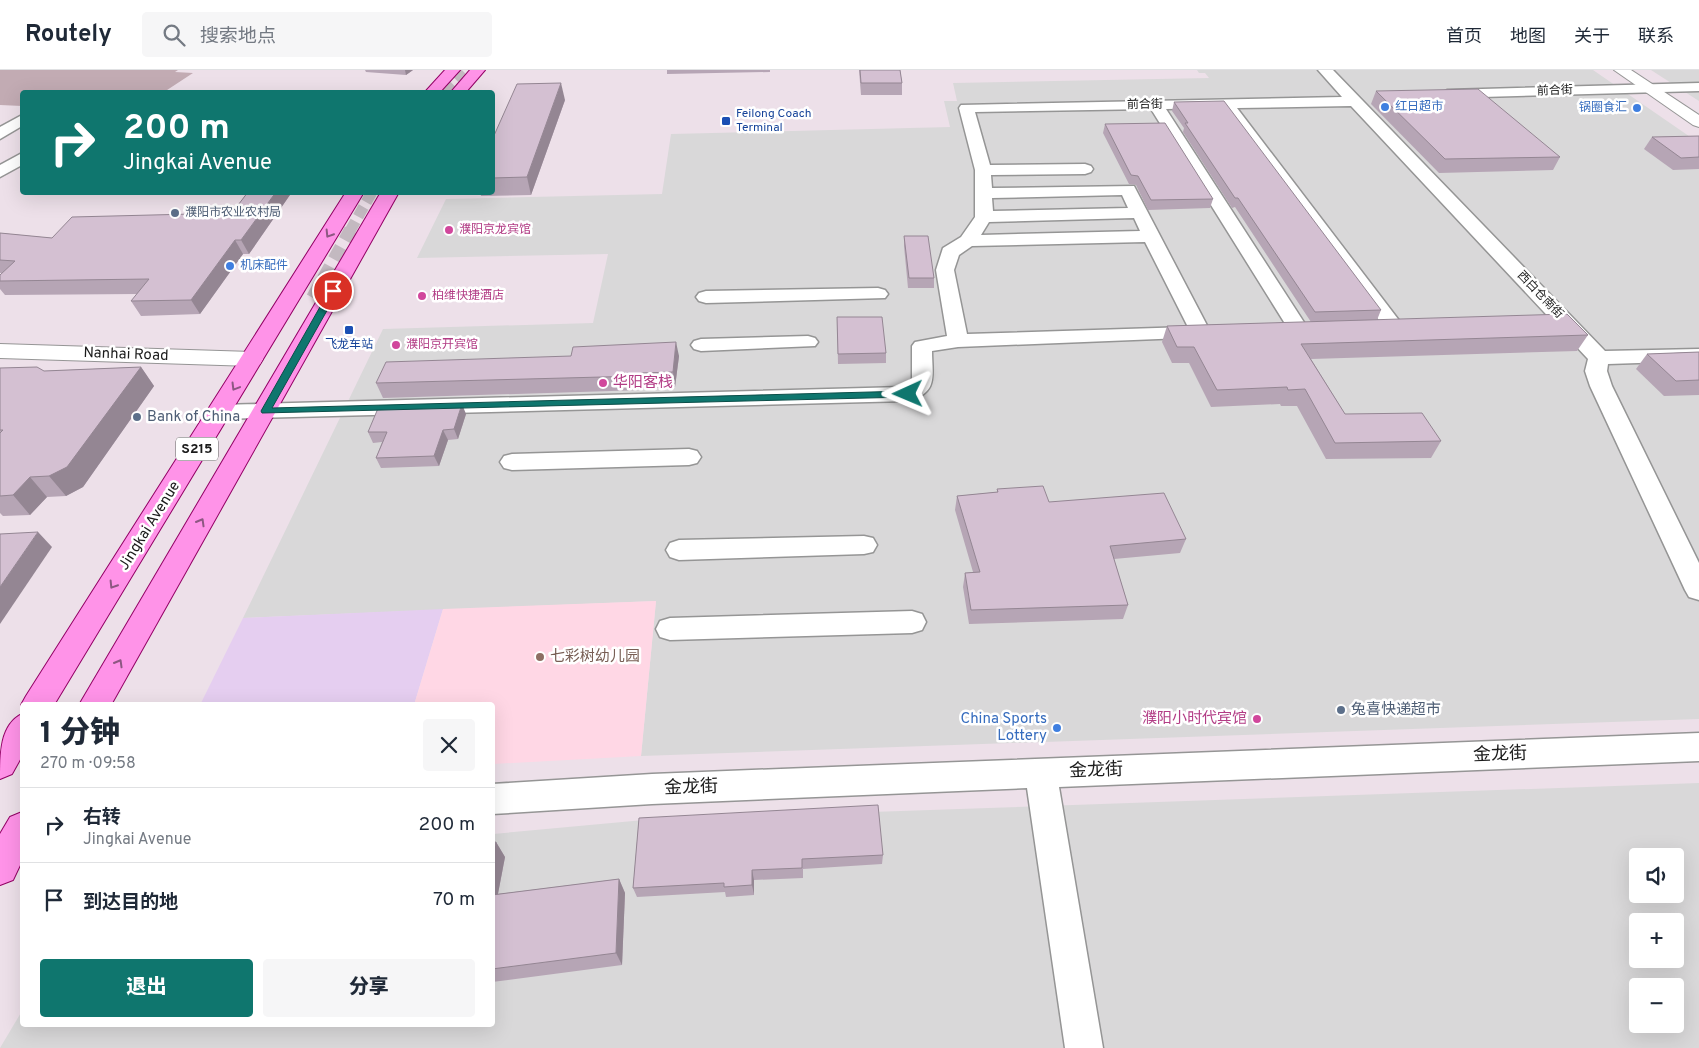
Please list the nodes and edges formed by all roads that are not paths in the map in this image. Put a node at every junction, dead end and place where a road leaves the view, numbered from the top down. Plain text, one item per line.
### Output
1 (453, 70) edge
2 (478, 70) edge
3 (1325, 70) edge
4 (1621, 70) edge
5 (1699, 87) edge
6 (1648, 88) junction
7 (434, 90) edge
8 (460, 90) edge
9 (1430, 94) edge
10 (1358, 98) junction
11 (1227, 104) junction
12 (1156, 105) junction
13 (20, 121) edge
14 (1699, 122) edge
15 (0, 134) edge
16 (20, 159) edge
17 (1085, 169) dead end
18 (983, 170) junction
19 (0, 172) edge
20 (984, 193) junction
21 (353, 195) edge
22 (388, 195) edge
23 (1139, 213) junction
24 (984, 217) junction
25 (1151, 236) junction
26 (968, 241) junction
27 (878, 294) dead end
28 (706, 297) dead end
29 (1536, 322) edge
30 (1565, 322) junction
31 (1394, 327) edge
32 (1299, 330) edge
33 (958, 341) junction
34 (808, 342) dead end
35 (701, 345) dead end
36 (0, 351) edge
37 (1699, 355) edge
38 (1599, 358) junction
39 (252, 360) junction
40 (266, 411) junction
41 (220, 412) junction
42 (689, 457) dead end
43 (512, 462) dead end
44 (864, 545) dead end
45 (679, 550) dead end
46 (1699, 590) edge
47 (912, 622) dead end
48 (670, 629) dead end
49 (39, 702) edge
50 (97, 702) edge
51 (20, 731) edge
52 (1699, 747) edge
53 (0, 764) edge
54 (1041, 773) junction
55 (495, 799) edge
56 (20, 833) edge
57 (0, 868) edge
58 (1084, 1048) edge

1 - 7 main road
2 - 8 main road
3 - 10 street, 西白仓南街
4 - 6 street
5 - 6 street, 前合街
6 - 9 street, 前合街
6 - 14 street
10 - 11 street, 前合街
10 - 30 street, 西白仓南街
11 - 12 street, 前合街
11 - 31 street
12 - 18 street, 前合街
12 - 32 street
13 - 15 street
16 - 19 street
17 - 18 street
18 - 20 street
20 - 23 street
20 - 24 street
21 -> 39 main road, Jingkai Avenue / S215
22 - 40 main road, S215
23 - 24 street
23 - 25 street
24 - 26 street
25 - 26 street
25 - 33 street
26 - 33 street
27 - 28 street
29 - 30 street
30 - 38 street, 西白仓南街
33 - 40 street
34 - 35 street
36 - 39 street, Nanhai Road
37 - 38 street
38 - 46 street
39 -> 41 main road, Jingkai Avenue / S215
40 - 41 street
50 -> 40 main road, S215
41 -> 49 main road, Jingkai Avenue / S215
42 - 43 street
44 - 45 street
47 - 48 street
51 - 53 main road
52 - 54 street, 金龙街
54 - 55 street, 金龙街
54 - 58 street
56 - 57 main road

